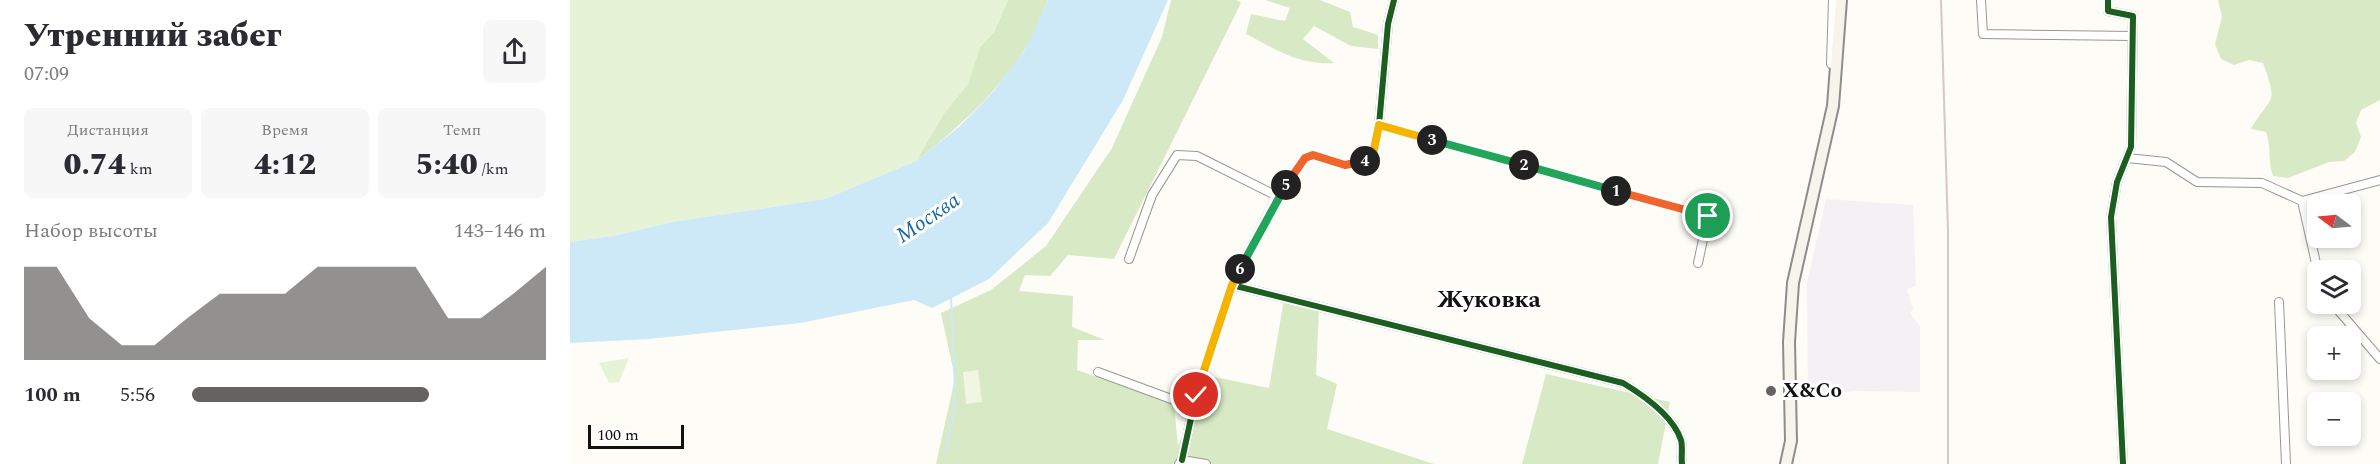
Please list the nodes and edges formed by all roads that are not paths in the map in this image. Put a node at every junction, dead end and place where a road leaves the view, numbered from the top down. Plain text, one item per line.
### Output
1 (1394, 0) edge
2 (1833, 0) edge
3 (1841, 0) edge
4 (1981, 0) edge
5 (2108, 0) edge
6 (2133, 36) junction
7 (1379, 125) junction
8 (1828, 127) junction
9 (2127, 158) junction
10 (2380, 180) edge
11 (1277, 196) junction
12 (2302, 201) junction
13 (1129, 259) dead end
14 (2315, 260) edge
15 (1698, 263) dead end
16 (1232, 285) junction
17 (2279, 302) dead end
18 (2341, 314) edge
19 (2380, 359) edge
20 (1098, 372) dead end
21 (1193, 407) junction
22 (1791, 441) junction
23 (1180, 462) edge
24 (1206, 464) edge
25 (1682, 464) edge
26 (1786, 464) edge
27 (1793, 464) edge
28 (2123, 464) edge
29 (2286, 464) edge

1 - 7 street
2 - 8 street
3 - 8 main road
4 - 6 street
5 - 6 street
6 - 9 street
7 - 11 street
7 - 15 street
8 - 22 main road
9 - 12 street
9 - 28 street
10 - 12 street
11 - 13 street
11 - 16 street
12 - 14 street
16 - 21 street
16 - 25 street
17 - 29 street
18 - 19 street
20 - 21 street
21 - 23 street
22 - 26 main road
22 - 27 street
23 - 24 street

